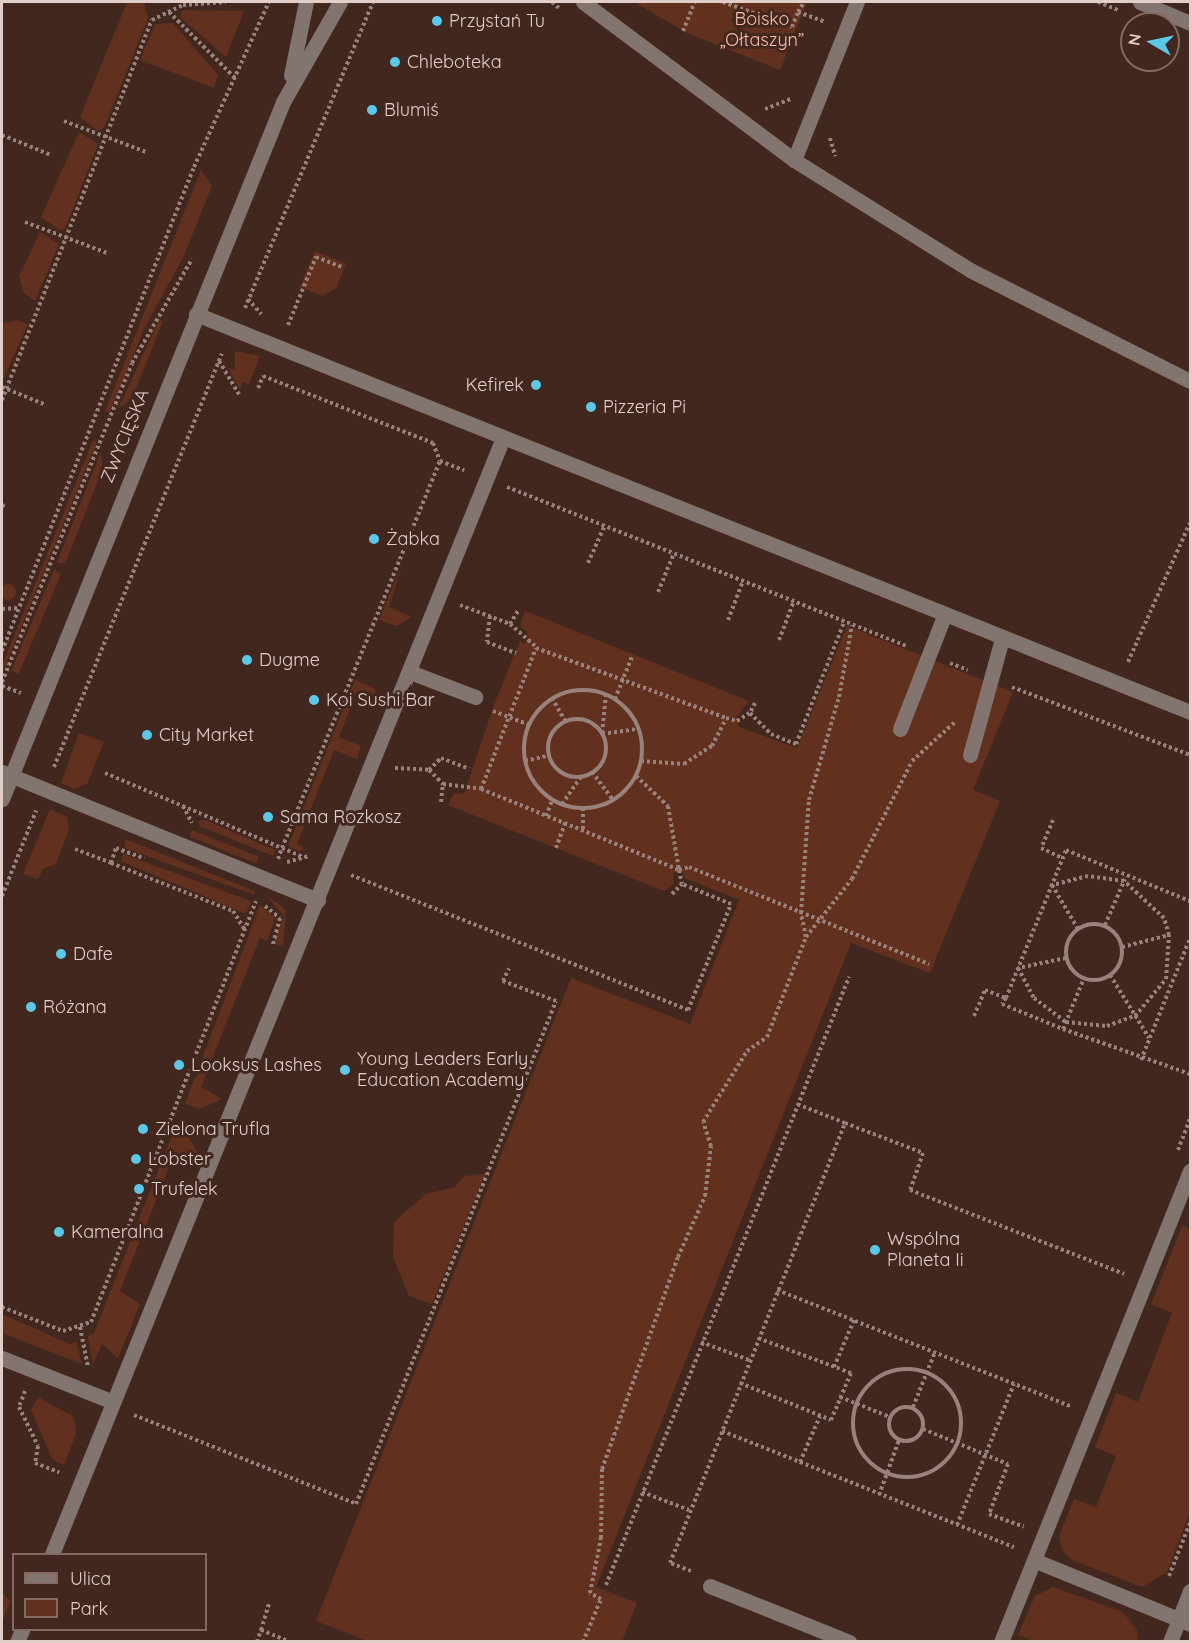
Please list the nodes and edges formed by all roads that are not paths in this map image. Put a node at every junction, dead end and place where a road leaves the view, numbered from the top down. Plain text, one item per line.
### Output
1 (306, 2) edge
2 (340, 2) edge
3 (584, 2) edge
4 (857, 2) edge
5 (1140, 2) edge
6 (1191, 23) edge
7 (288, 89) junction
8 (794, 160) junction
9 (196, 314) junction
10 (1191, 381) edge
11 (503, 438) junction
12 (944, 616) junction
13 (1002, 639) junction
14 (410, 672) junction
15 (476, 697) road end
16 (1191, 712) edge
17 (900, 729) dead end
18 (970, 755) dead end
19 (6, 774) edge
20 (2, 799) edge
21 (318, 900) junction
22 (1191, 1171) edge
23 (2, 1358) edge
24 (113, 1402) junction
25 (52, 1553) edge
26 (1036, 1561) junction
27 (710, 1586) road end
28 (1191, 1591) edge
29 (1185, 1622) edge
30 (849, 1641) edge
31 (1001, 1641) edge
32 (1170, 1641) edge

1 - 7 street, ZWYCIĘSKA
2 - 7 street, ZWYCIĘSKA
3 - 8 street
4 - 8 street
5 - 6 street
7 - 9 street, ZWYCIĘSKA
8 - 10 street
9 - 11 street
9 - 19 street, ZWYCIĘSKA
11 - 12 street
11 - 14 street
12 - 13 street
12 - 17 street
13 - 16 street
13 - 18 street
14 - 15 street
14 - 21 street
19 - 20 street, ZWYCIĘSKA
19 - 21 street
21 - 24 street
22 - 26 street
23 - 24 street
24 - 25 street
26 - 29 street
26 - 31 street
27 - 30 street
28 - 29 street
29 - 32 street

